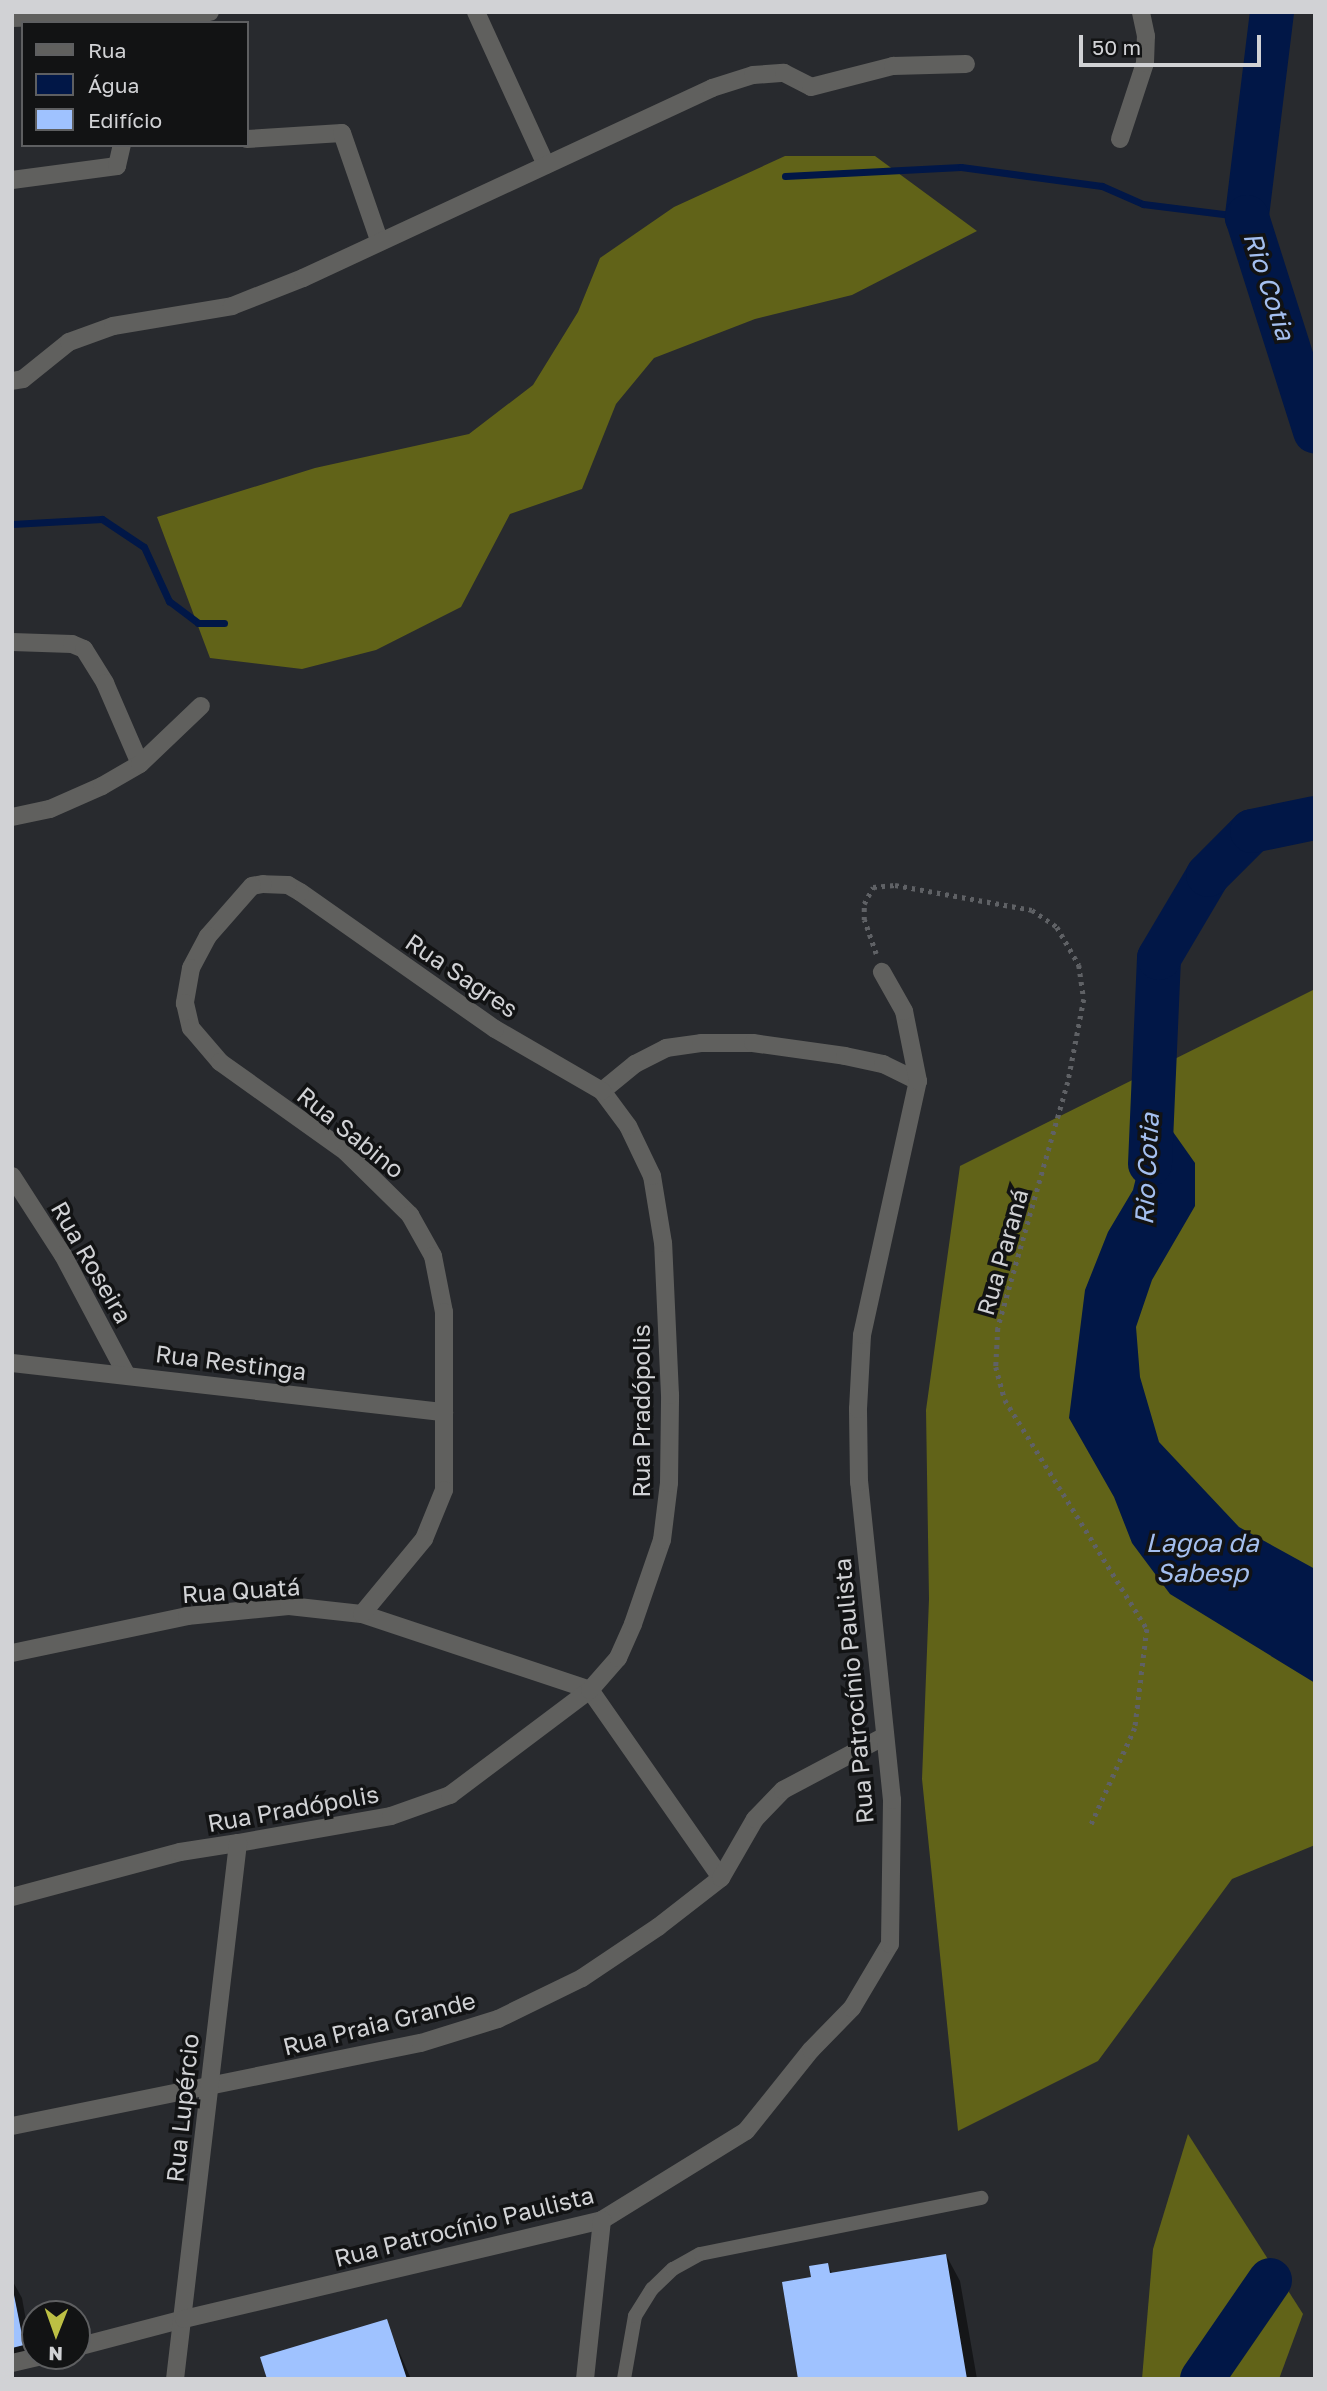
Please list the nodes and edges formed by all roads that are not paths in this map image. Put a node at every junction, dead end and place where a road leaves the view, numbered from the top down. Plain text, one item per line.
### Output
1 (210, 12) edge
2 (476, 12) edge
3 (1141, 12) edge
4 (12, 18) edge
5 (966, 64) dead end
6 (248, 139) edge
7 (1120, 139) dead end
8 (122, 147) edge
9 (546, 165) junction
10 (12, 180) edge
11 (379, 240) junction
12 (12, 381) edge
13 (12, 642) edge
14 (201, 706) dead end
15 (140, 764) junction
16 (12, 817) edge
17 (299, 892) joint
18 (882, 972) road end
19 (918, 1081) junction
20 (602, 1091) junction
21 (12, 1175) edge
22 (12, 1363) edge
23 (126, 1374) junction
24 (444, 1412) junction
25 (362, 1615) junction
26 (12, 1653) edge
27 (590, 1690) junction
28 (883, 1737) junction
29 (238, 1843) junction
30 (721, 1878) junction
31 (12, 1897) edge
32 (209, 2085) junction
33 (12, 2126) edge
34 (981, 2198) dead end
35 (602, 2220) junction
36 (184, 2319) junction
37 (91, 2343) edge
38 (174, 2379) edge
39 (585, 2379) edge
40 (624, 2379) edge

1 - 4 street
2 - 9 street
3 - 7 street
5 - 9 street
6 - 11 street
8 - 10 street
9 - 11 street
11 - 12 street
13 - 15 street
14 - 15 street
15 - 16 street
17 - 20 street, Rua Sagres
17 - 24 street, Rua Sabino
18 - 19 street
19 - 20 street
19 - 28 street, Rua Patrocínio Paulista
20 - 27 street, Rua Pradópolis
21 - 23 street, Rua Roseira
22 - 23 street, Rua Restinga
23 - 24 street, Rua Restinga
24 - 25 street, Rua Sabino
25 - 26 street, Rua Quatá
25 - 27 street, Rua Quatá
27 - 29 street, Rua Pradópolis
27 - 30 street
28 - 30 street, Rua Praia Grande
28 - 35 street, Rua Patrocínio Paulista
29 - 31 street, Rua Pradópolis
29 - 32 street, Rua Lupércio
30 - 32 street, Rua Praia Grande
32 - 33 street, Rua Praia Grande
32 - 36 street, Rua Lupércio
34 - 40 lane
35 - 36 street, Rua Patrocínio Paulista
35 - 39 street
36 - 37 street, Rua Patrocínio Paulista
36 - 38 street, Rua Lupércio

